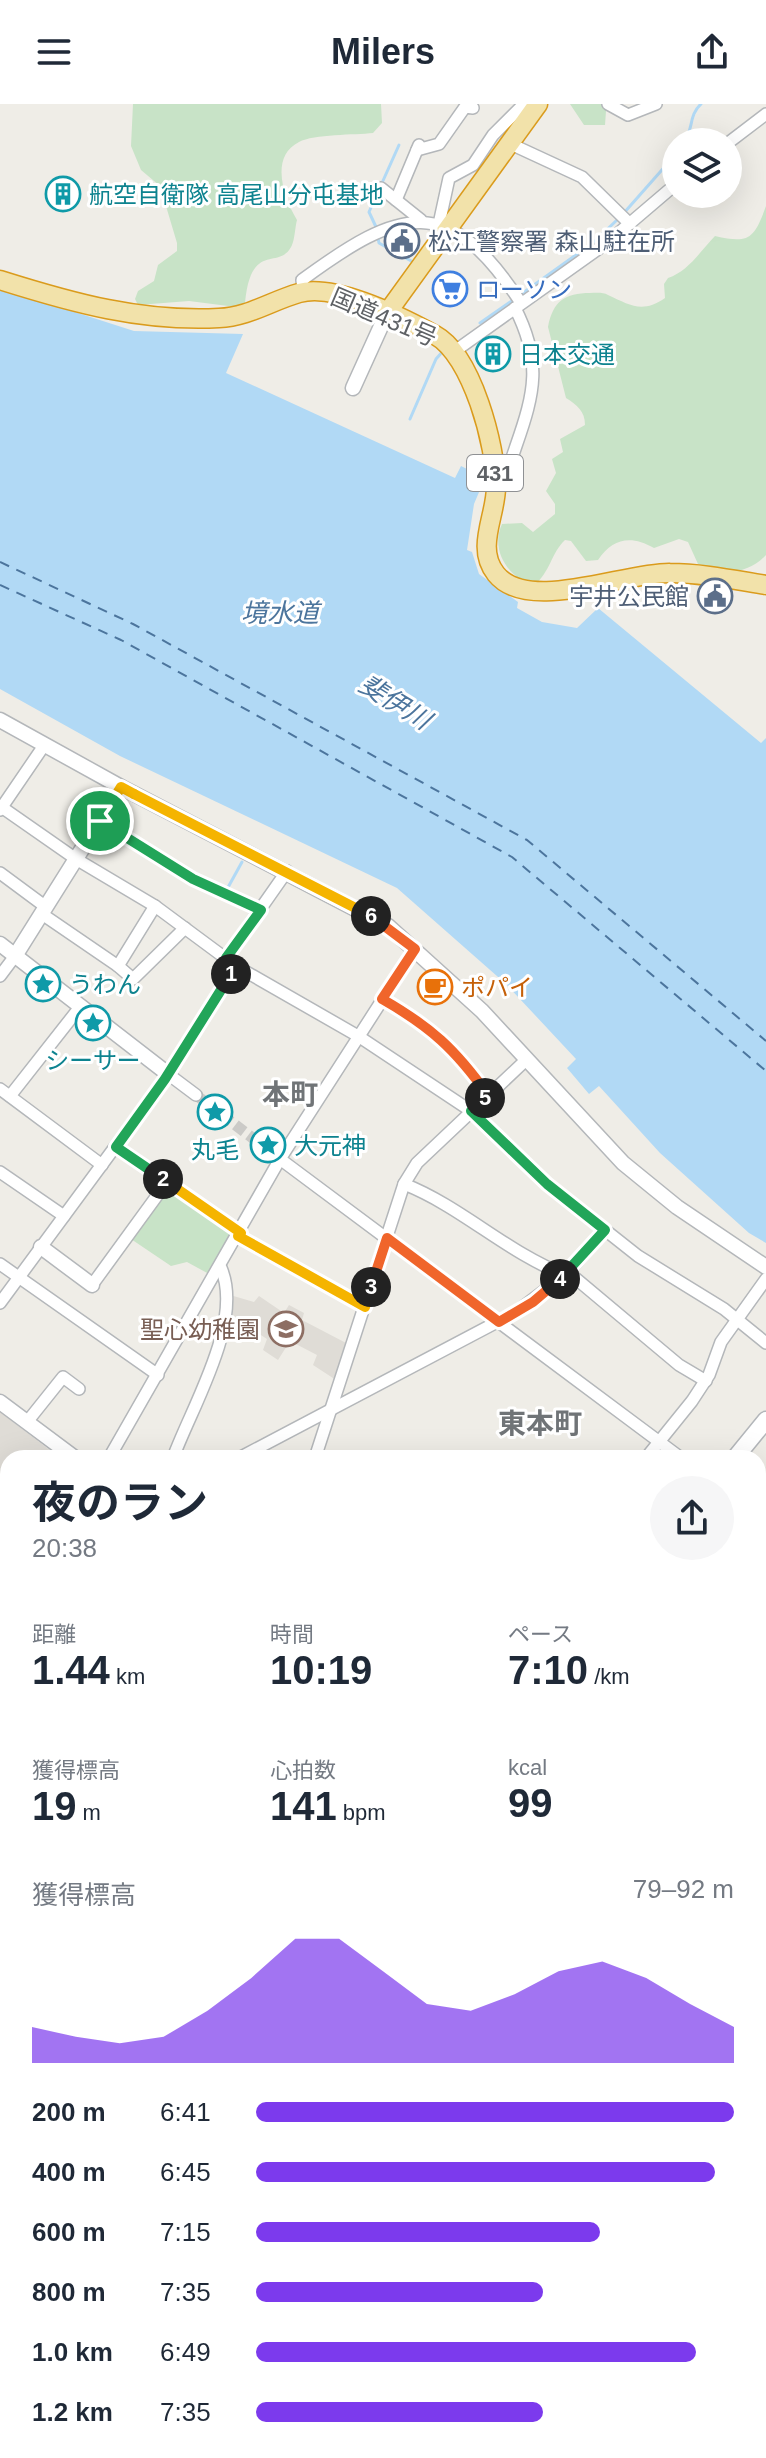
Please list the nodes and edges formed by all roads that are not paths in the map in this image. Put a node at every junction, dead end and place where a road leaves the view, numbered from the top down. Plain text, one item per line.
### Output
1 (538, 104) edge
2 (608, 104) edge
3 (656, 104) edge
4 (517, 106) edge
5 (473, 108) dead end
6 (766, 114) edge
7 (742, 132) edge
8 (493, 135) junction
9 (381, 188) dead end
10 (662, 193) edge
11 (396, 200) junction
12 (624, 219) junction
13 (421, 220) junction
14 (440, 224) junction
15 (0, 280) edge
16 (303, 291) junction
17 (518, 301) junction
18 (387, 313) junction
19 (455, 351) junction
20 (353, 388) dead end
21 (496, 484) junction
22 (766, 585) edge
23 (0, 720) edge
24 (45, 744) junction
25 (121, 787) junction
26 (1, 808) edge
27 (100, 821) junction
28 (76, 859) junction
29 (287, 871) junction
30 (0, 873) edge
31 (155, 906) junction
32 (261, 910) junction
33 (44, 911) junction
34 (185, 928) junction
35 (0, 944) edge
36 (415, 949) junction
37 (15, 956) junction
38 (231, 962) junction
39 (118, 966) junction
40 (0, 976) edge
41 (382, 999) junction
42 (80, 1007) junction
43 (358, 1036) junction
44 (526, 1060) junction
45 (168, 1074) junction
46 (5, 1092) edge
47 (196, 1095) tunnel mouth
48 (488, 1095) junction
49 (471, 1111) junction
50 (116, 1147) junction
51 (280, 1159) junction
52 (102, 1165) junction
53 (0, 1172) edge
54 (167, 1182) junction
55 (404, 1184) junction
56 (64, 1216) junction
57 (605, 1230) junction
58 (240, 1235) junction
59 (387, 1238) junction
60 (41, 1247) junction
61 (0, 1264) edge
62 (766, 1267) edge
63 (221, 1268) junction
64 (566, 1273) junction
65 (19, 1277) junction
66 (766, 1279) edge
67 (92, 1285) joint
68 (0, 1303) edge
69 (365, 1307) junction
70 (739, 1320) junction
71 (499, 1322) junction
72 (766, 1343) edge
73 (158, 1375) junction
74 (706, 1381) junction
75 (79, 1389) dead end
76 (0, 1402) edge
77 (331, 1411) junction
78 (766, 1420) edge
79 (27, 1422) junction
80 (661, 1443) junction
81 (258, 1448) joint
82 (64, 1450) edge
83 (114, 1450) edge
84 (176, 1450) edge
85 (254, 1450) edge
86 (318, 1450) edge
87 (654, 1450) edge
88 (670, 1450) edge
89 (742, 1450) edge

1 - 14 highway
2 - 3 street
4 - 8 street
5 - 11 street
6 - 7 street
8 - 12 street
8 - 14 street
9 - 11 street
10 - 12 street
11 - 13 street
12 - 17 street
13 - 14 street
13 - 16 street
14 - 17 street
14 - 18 highway
15 - 16 highway, 国道431号
16 - 18 highway, 国道431号
17 - 19 street
17 - 21 street
18 - 19 highway, 国道431号
18 - 20 street
19 - 21 highway, 国道431号 / 431
21 - 22 highway, 国道431号 / 431
23 - 24 street
24 - 25 street
24 - 26 street
25 - 27 street
25 - 29 street
26 - 28 street
27 - 28 street
27 - 32 street
28 - 31 street
28 - 33 street
29 - 32 street
29 - 36 street
30 - 33 street
31 - 34 street
31 - 39 street
32 - 38 street
33 - 37 street
33 - 39 street
34 - 38 street
34 - 39 street
35 - 37 street
36 - 41 street
36 - 44 street
37 - 40 street
37 - 42 street
38 - 43 street
38 - 45 street
41 - 43 street
41 - 48 street
42 - 45 street
42 - 46 street
43 - 49 street
43 - 51 street
44 - 48 street
44 - 62 street
45 - 47 street
45 - 50 street
46 - 52 street
48 - 49 street
49 - 55 street
49 - 57 street
50 - 52 street
50 - 54 street
51 - 58 street
51 - 59 street
52 - 56 street
53 - 56 street
54 - 58 street
54 - 67 street
55 - 59 street
55 - 64 street
56 - 60 street
57 - 64 street
57 - 70 street
58 - 63 street
58 - 69 street
59 - 69 street
59 - 71 street
60 - 65 street
60 - 67 street
61 - 65 street
63 - 73 street
63 - 84 street
64 - 71 street
64 - 74 street
65 - 68 street
65 - 73 street
66 - 70 street
69 - 77 street
70 - 72 street
70 - 74 street
71 - 77 street
71 - 80 street
73 - 83 street
74 - 80 street
75 - 79 street
76 - 79 street
77 - 81 street
77 - 86 street
78 - 89 main road
79 - 82 street
80 - 87 street
80 - 88 street
81 - 85 street

